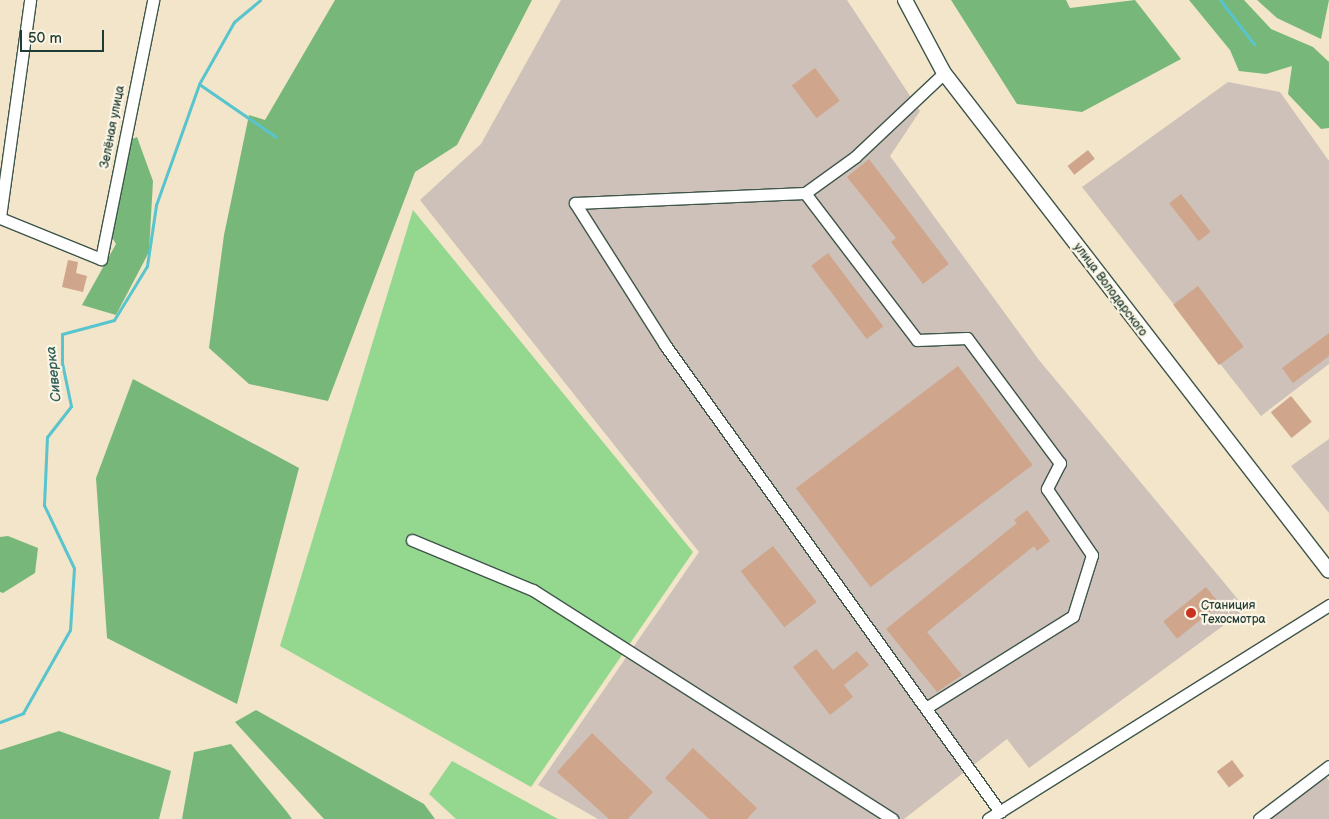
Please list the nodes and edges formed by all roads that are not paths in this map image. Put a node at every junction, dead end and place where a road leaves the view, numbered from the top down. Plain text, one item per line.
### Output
1 (30, 0) edge
2 (153, 0) edge
3 (905, 0) edge
4 (944, 73) junction
5 (805, 193) junction
6 (0, 218) edge
7 (412, 540) dead end
8 (1329, 571) edge
9 (1329, 605) edge
10 (926, 708) junction
11 (1329, 766) edge
12 (1000, 812) junction
13 (892, 819) edge
14 (988, 819) edge
15 (1259, 819) edge

1 - 6 street
2 - 6 street, Зелёная улица
3 - 4 main road, улица Володарского
4 - 5 street
4 - 8 main road, улица Володарского
5 - 10 street
5 - 10 street
7 - 13 street
9 - 12 street
10 - 12 street
11 - 15 street
12 - 14 street

